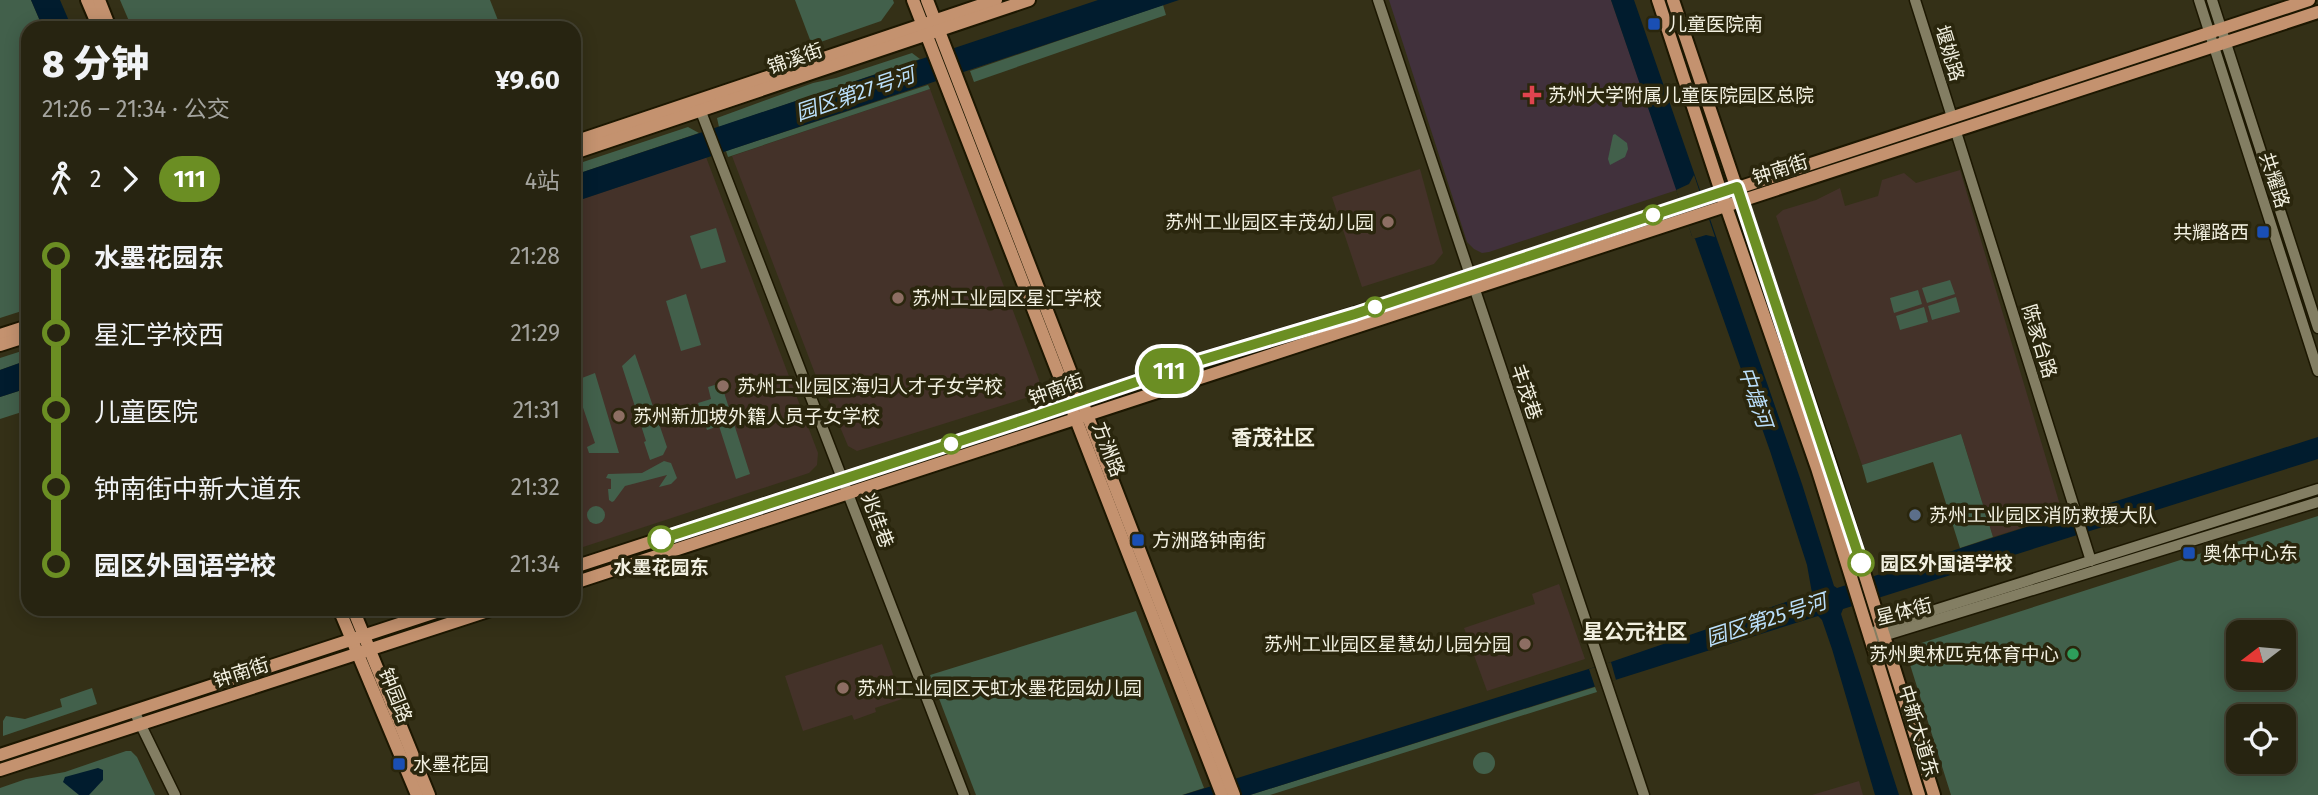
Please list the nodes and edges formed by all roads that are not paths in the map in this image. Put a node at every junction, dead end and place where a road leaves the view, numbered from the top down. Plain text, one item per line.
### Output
1 (87, 0) edge
2 (99, 0) edge
3 (913, 0) edge
4 (927, 0) edge
5 (996, 0) edge
6 (1029, 0) edge
7 (1378, 0) edge
8 (1658, 0) edge
9 (1674, 0) edge
10 (1915, 0) edge
11 (2199, 0) edge
12 (2212, 0) edge
13 (2309, 0) edge
14 (2316, 14) edge
15 (96, 21) edge
16 (107, 21) edge
17 (931, 27) junction
18 (2216, 31) junction
19 (2220, 45) junction
20 (698, 105) junction
21 (1952, 117) junction
22 (1956, 132) junction
23 (581, 140) edge
24 (581, 150) edge
25 (1737, 187) junction
26 (1721, 192) junction
27 (1742, 202) junction
28 (1726, 207) junction
29 (1469, 275) junction
30 (1474, 288) junction
31 (21, 328) edge
32 (2318, 328) edge
33 (0, 335) edge
34 (21, 338) edge
35 (0, 345) edge
36 (2318, 371) edge
37 (1076, 402) junction
38 (1082, 417) junction
39 (844, 480) junction
40 (2318, 489) edge
41 (849, 493) junction
42 (2318, 502) edge
43 (2091, 561) junction
44 (581, 565) edge
45 (581, 581) edge
46 (344, 616) edge
47 (354, 616) edge
48 (424, 616) edge
49 (473, 616) edge
50 (1883, 632) junction
51 (1869, 637) junction
52 (358, 638) junction
53 (364, 652) junction
54 (132, 712) junction
55 (141, 724) junction
56 (0, 755) edge
57 (0, 770) edge
58 (1223, 787) edge
59 (175, 795) edge
60 (417, 795) edge
61 (429, 795) edge
62 (964, 795) edge
63 (1234, 795) edge
64 (1644, 795) edge
65 (1919, 795) edge
66 (1934, 795) edge

1 - 15 main road
2 - 16 main road
3 - 17 main road, 方洲路
4 - 17 main road, 方洲路
5 - 17 main road, 锦溪街
6 - 17 main road, 锦溪街
7 - 29 street, 丰茂巷
8 - 26 main road, 中新大道东
9 - 25 main road, 中新大道东
10 - 21 street, 堰姚路
11 - 18 street, 共耀路
12 - 18 street, 共耀路
13 - 18 main road, 钟南街
14 - 19 main road, 钟南街
17 - 20 main road, 锦溪街
17 - 37 main road, 方洲路
18 - 19 street, 共耀路
18 - 21 main road, 钟南街
19 - 22 main road, 钟南街
19 - 32 street, 共耀路
19 - 36 street, 共耀路
20 - 23 main road, 锦溪街
20 - 24 main road, 锦溪街
20 - 39 street, 兆佳巷
21 - 25 main road, 钟南街
22 - 27 main road, 钟南街
22 - 43 street, 陈家台路
25 - 26 main road, 钟南街
25 - 27 main road, 中新大道东
26 - 28 main road, 中新大道东
26 - 29 main road, 钟南街
27 - 28 main road, 钟南街
27 - 50 main road, 中新大道东
28 - 30 main road, 钟南街
28 - 51 main road, 中新大道东
29 - 30 street, 丰茂巷
29 - 37 main road, 钟南街
30 - 38 main road, 钟南街
30 - 64 street, 丰茂巷
31 - 33 main road
34 - 35 main road
37 - 38 main road, 方洲路
37 - 39 main road, 钟南街
38 - 41 main road, 钟南街
38 - 58 main road, 方洲路
39 - 41 street, 兆佳巷
39 - 44 main road, 钟南街
40 - 43 street, 星体街
41 - 45 main road, 钟南街
41 - 62 street, 兆佳巷
42 - 50 street, 星体街
43 - 50 street, 星体街
46 - 52 main road, 钟园路
47 - 52 main road, 钟园路
48 - 52 main road, 钟南街
49 - 53 main road, 钟南街
50 - 51 street, 星体街
50 - 66 main road, 中新大道东
51 - 65 main road, 中新大道东
52 - 53 main road, 钟园路
52 - 54 main road, 钟南街
53 - 55 main road, 钟南街
53 - 60 main road, 钟园路
53 - 61 main road, 钟园路
54 - 55 street
54 - 56 main road, 钟南街
55 - 57 main road, 钟南街
55 - 59 street
58 - 63 main road, 方洲路

